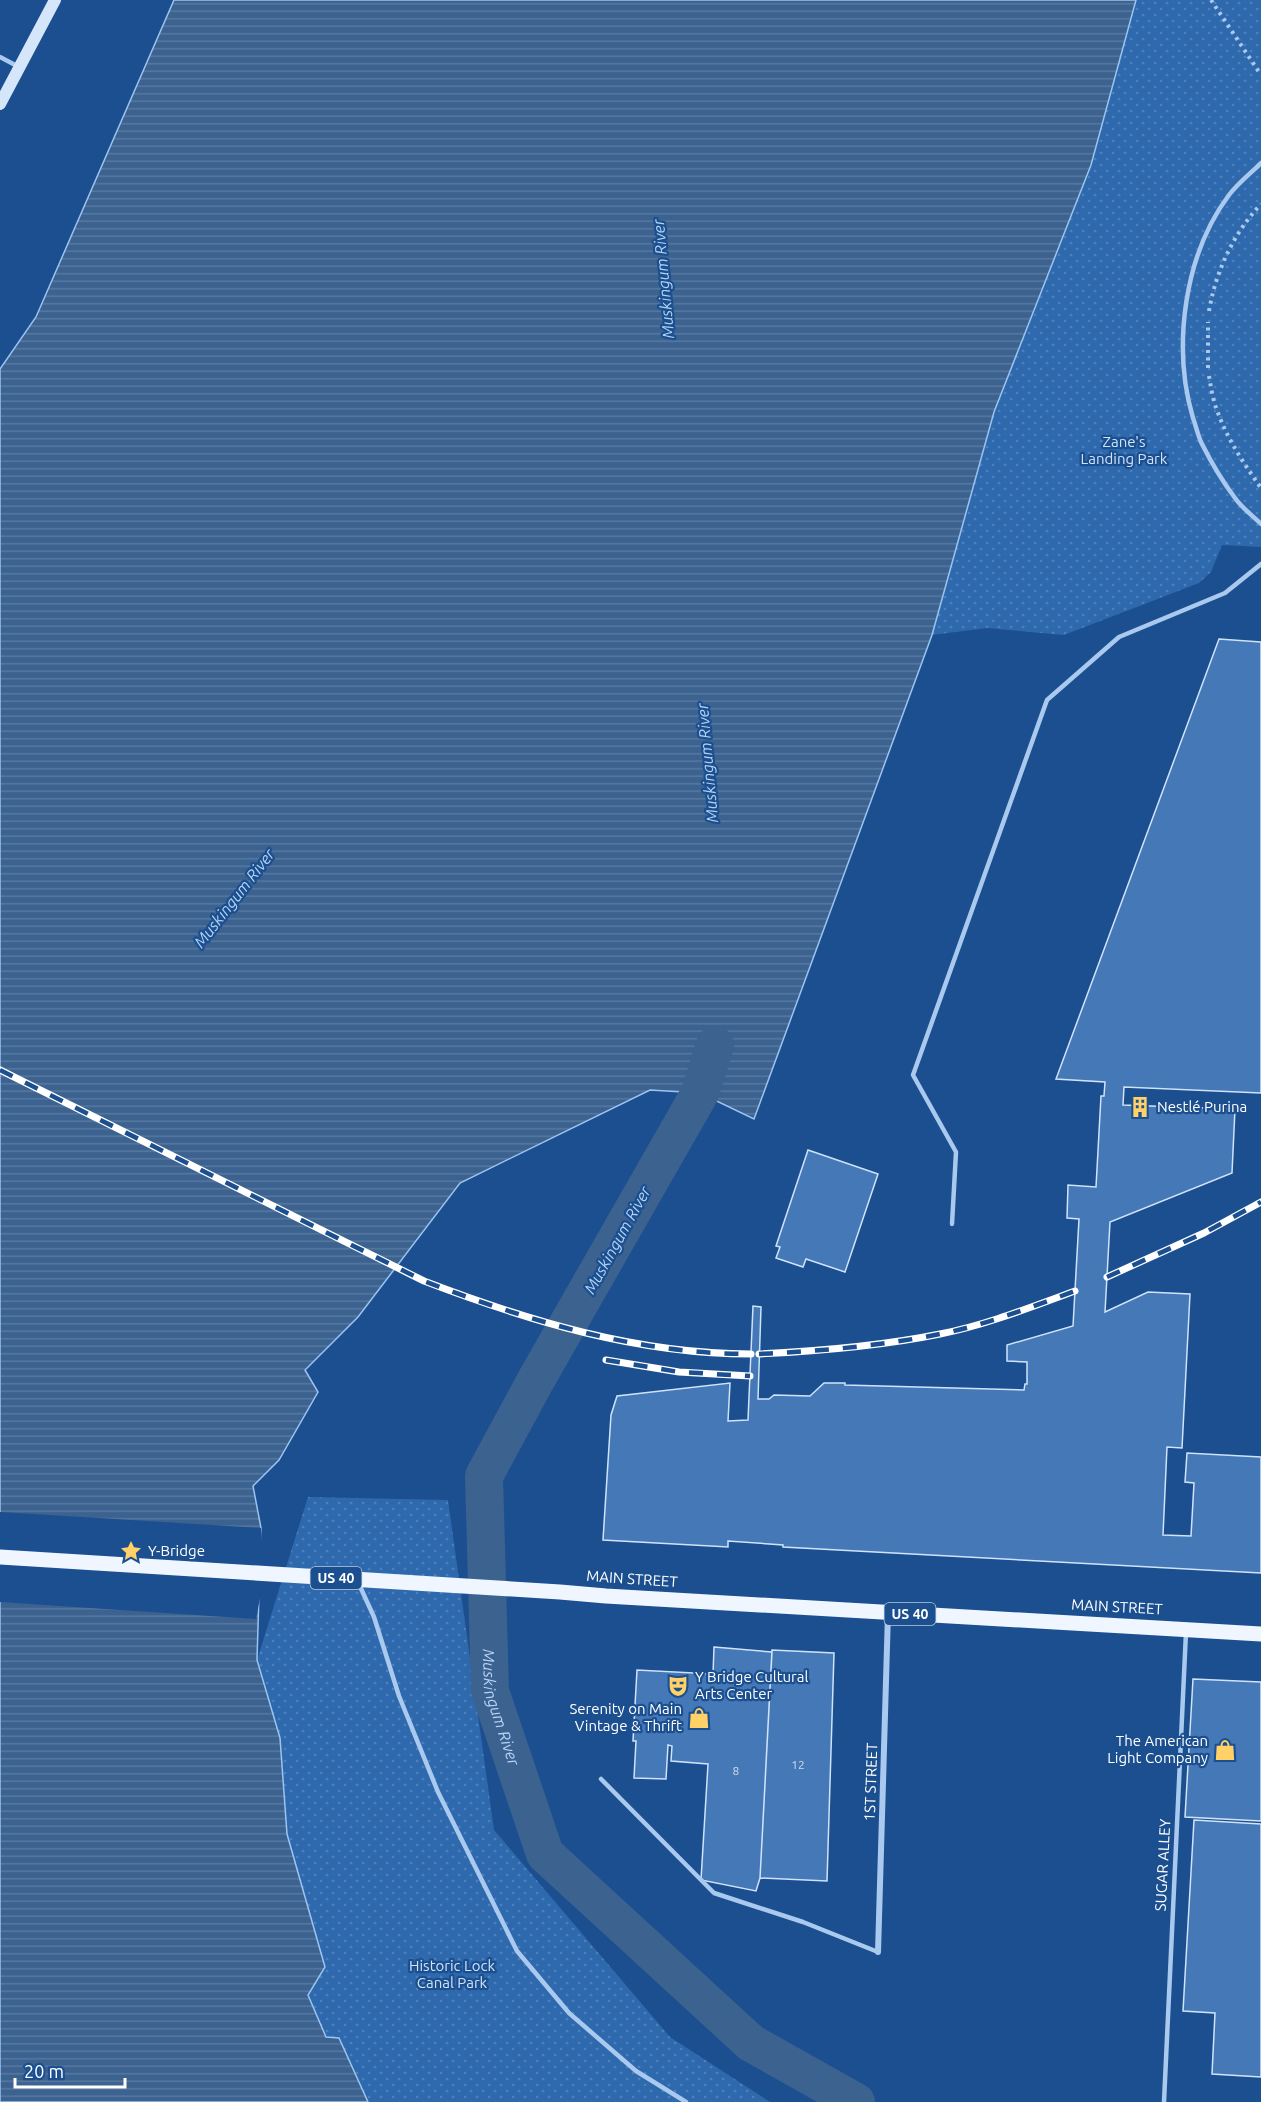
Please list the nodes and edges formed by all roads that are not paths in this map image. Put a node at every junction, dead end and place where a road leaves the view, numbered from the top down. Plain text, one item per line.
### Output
1 (55, 0) edge
2 (0, 57) edge
3 (19, 67) junction
4 (0, 104) edge
5 (1261, 163) edge
6 (1261, 524) edge
7 (1261, 564) edge
8 (952, 1224) dead end
9 (0, 1557) edge
10 (357, 1580) junction
11 (888, 1613) junction
12 (1186, 1630) junction
13 (1261, 1634) edge
14 (601, 1779) dead end
15 (878, 1952) joint
16 (686, 2102) edge
17 (1164, 2102) edge

1 - 3 main road
2 - 3 lane
3 - 4 main road
5 - 6 lane
7 - 8 lane
9 - 10 main road, MAIN STREET / US 40
10 - 11 main road, MAIN STREET / US 40
10 - 16 lane
11 - 12 main road, MAIN STREET / US 40
11 - 15 street, 1ST STREET
12 - 13 main road, MAIN STREET / US 40
12 - 17 lane, SUGAR ALLEY
14 - 15 lane

